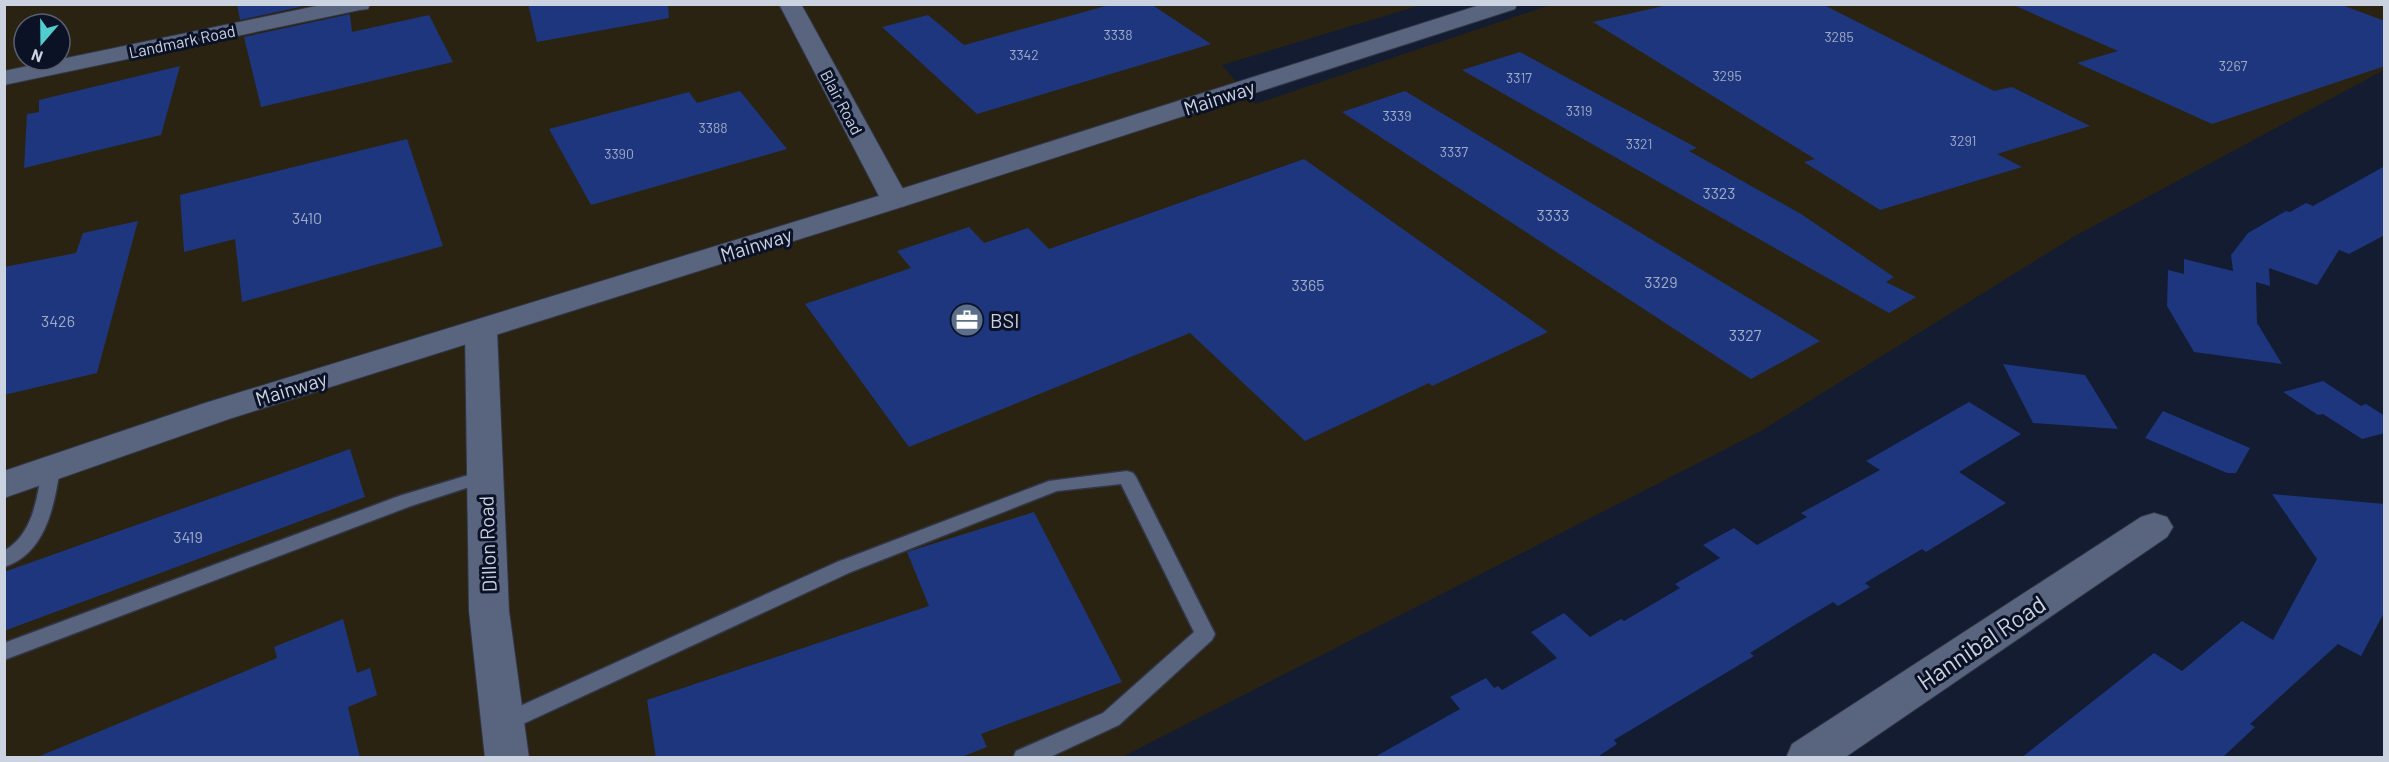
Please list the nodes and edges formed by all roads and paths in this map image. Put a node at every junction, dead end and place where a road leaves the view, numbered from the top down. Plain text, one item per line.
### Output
1 (360, 4) edge
2 (790, 4) edge
3 (1508, 4) edge
4 (4, 78) edge
5 (895, 200) junction
6 (481, 330) junction
7 (51, 469) junction
8 (485, 476) junction
9 (4, 485) edge
10 (2154, 527) dead end
11 (4, 560) edge
12 (4, 652) edge
13 (505, 741) edge
14 (1024, 758) edge
15 (1808, 758) edge

1 - 4 street, Landmark Road
2 - 5 street, Blair Road
3 - 5 street, Mainway
5 - 6 street, Mainway
6 - 7 street, Mainway
6 - 8 street, Dillon Road
7 - 9 street, Mainway
7 - 11 lane
8 - 12 lane
8 - 13 street, Dillon Road
10 - 15 street, Hannibal Road
13 - 14 lane

